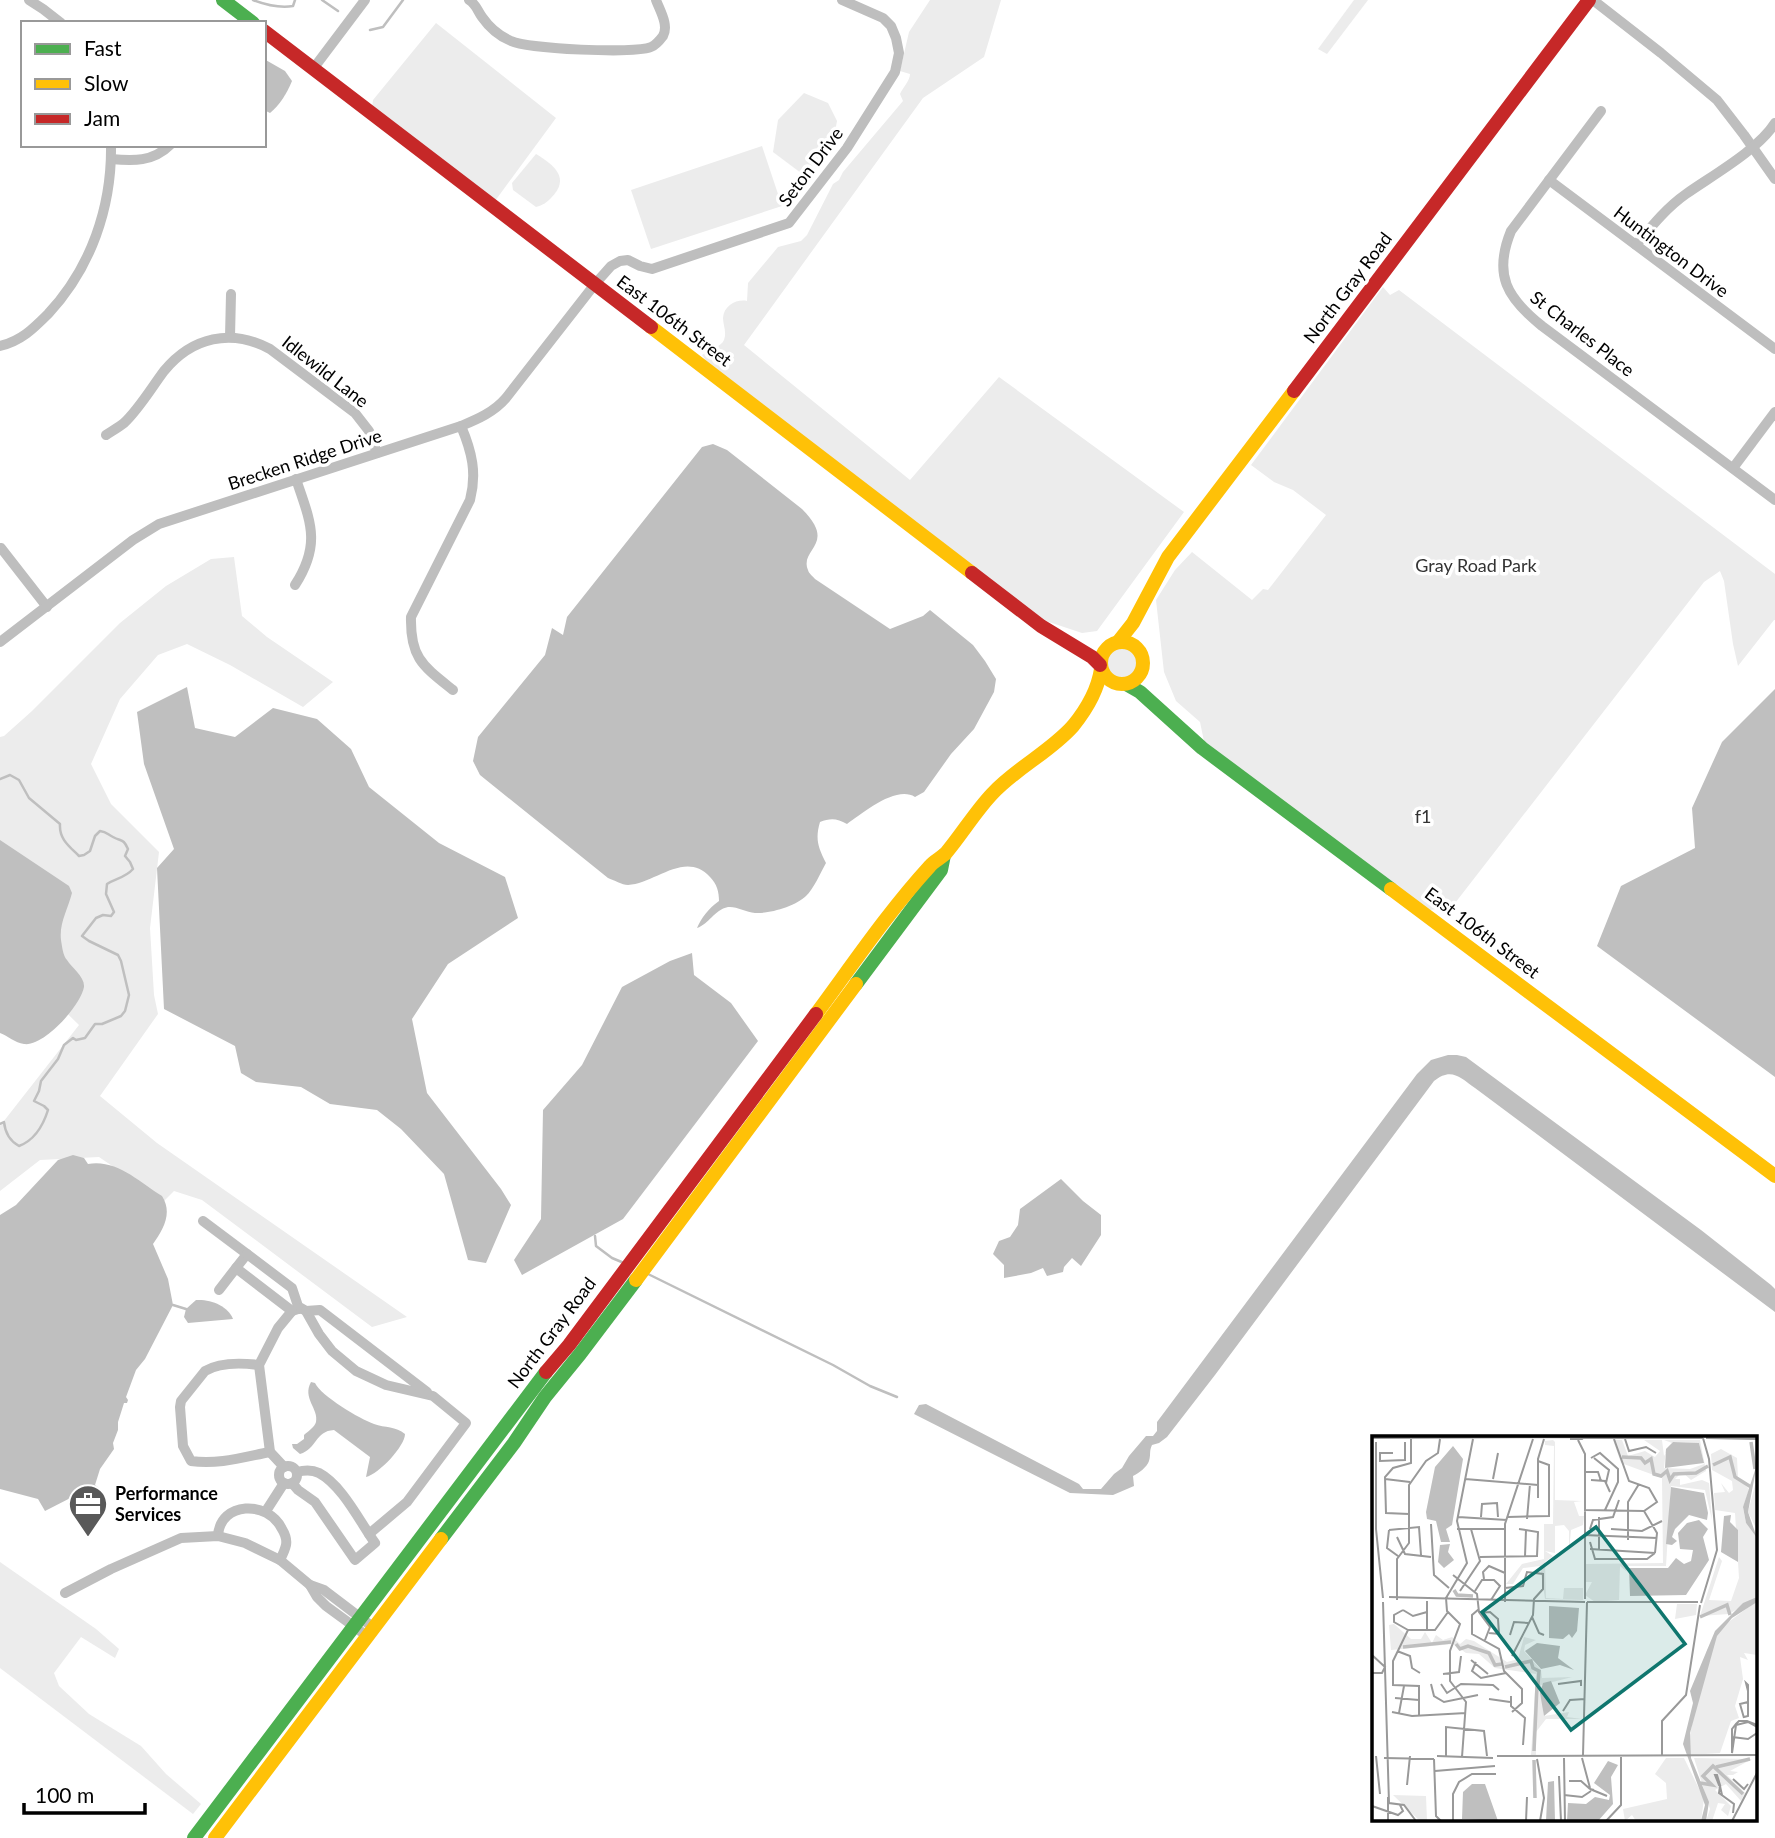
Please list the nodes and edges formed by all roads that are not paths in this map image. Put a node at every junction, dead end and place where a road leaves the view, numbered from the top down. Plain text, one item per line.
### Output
1 (29, 0) edge
2 (223, 0) edge
3 (365, 0) edge
4 (656, 0) edge
5 (842, 0) edge
6 (1591, 0) edge
7 (473, 1) edge
8 (58, 21) edge
9 (250, 21) edge
10 (266, 33) edge
11 (313, 69) junction
12 (1601, 111) dead end
13 (1775, 122) edge
14 (111, 147) edge
15 (168, 147) edge
16 (1752, 147) junction
17 (111, 159) junction
18 (1775, 179) edge
19 (1549, 180) junction
20 (1636, 246) junction
21 (595, 284) junction
22 (231, 294) dead end
23 (230, 337) junction
24 (0, 346) edge
25 (1775, 349) edge
26 (1775, 412) edge
27 (461, 426) junction
28 (106, 435) dead end
29 (377, 453) junction
30 (1733, 468) junction
31 (296, 479) junction
32 (1775, 500) edge
33 (1, 548) edge
34 (295, 584) dead end
35 (1143, 603) junction
36 (47, 607) junction
37 (1062, 639) junction
38 (0, 642) edge
39 (1114, 643) junction
40 (1140, 651) junction
41 (1101, 667) junction
42 (1143, 667) junction
43 (1124, 684) junction
44 (453, 690) dead end
45 (1086, 709) junction
46 (1169, 717) junction
47 (1775, 1176) edge
48 (203, 1221) dead end
49 (247, 1254) junction
50 (236, 1268) junction
51 (219, 1290) dead end
52 (613, 1296) junction
53 (299, 1310) junction
54 (259, 1366) junction
55 (433, 1396) junction
56 (270, 1452) junction
57 (284, 1467) junction
58 (296, 1472) junction
59 (288, 1483) junction
60 (266, 1511) junction
61 (369, 1534) junction
62 (218, 1536) junction
63 (279, 1560) junction
64 (65, 1593) dead end
65 (358, 1622) junction
66 (371, 1632) junction
67 (194, 1838) edge
68 (215, 1838) edge

1 - 8 street
2 - 9 street
3 - 11 street
4 - 7 street
5 - 21 street, Seton Drive
6 - 16 street
6 - 35 street, North Gray Road
10 - 11 street, East 106th Street
11 - 21 street, East 106th Street
12 - 19 street, St Charles Place
13 - 16 street
14 - 17 street
15 - 17 street
16 - 18 street
16 - 20 street
17 - 24 street
19 - 20 street, Huntington Drive
19 - 30 street, St Charles Place
20 - 25 street, Huntington Drive
21 - 27 street, Brecken Ridge Drive
21 - 37 street, East 106th Street
22 - 23 street
23 - 28 street
23 - 29 street, Idlewild Lane
26 - 30 street
27 - 29 street, Brecken Ridge Drive
27 - 44 street
29 - 31 street, Brecken Ridge Drive
30 - 32 street, St Charles Place
31 - 34 street
31 - 36 street, Brecken Ridge Drive
33 - 36 street
35 - 39 street, North Gray Road
35 - 40 street, North Gray Road
36 - 38 street, Brecken Ridge Drive
37 - 39 street, East 106th Street
37 - 41 street, East 106th Street
39 - 40 street
39 - 41 street
40 - 42 street
41 - 43 street
41 - 45 street, North Gray Road
42 - 43 street
42 - 46 street, East 106th Street
43 - 45 street, North Gray Road
43 - 46 street, East 106th Street
45 - 52 street, North Gray Road
46 - 47 street, East 106th Street
48 - 49 street
49 - 50 street
49 - 53 street
50 - 51 street
50 - 53 street
52 - 65 street, North Gray Road
52 - 66 street, North Gray Road
53 - 54 street
53 - 55 street
53 - 55 street
54 - 56 street
54 - 56 street
55 - 61 street
56 - 57 street
57 - 58 street
57 - 59 street
58 - 59 street
58 - 61 street
59 - 60 street
59 - 61 street
60 - 62 street
60 - 63 street
62 - 63 street
62 - 64 street
63 - 65 street
65 - 66 street
65 - 67 street, North Gray Road
66 - 68 street, North Gray Road

